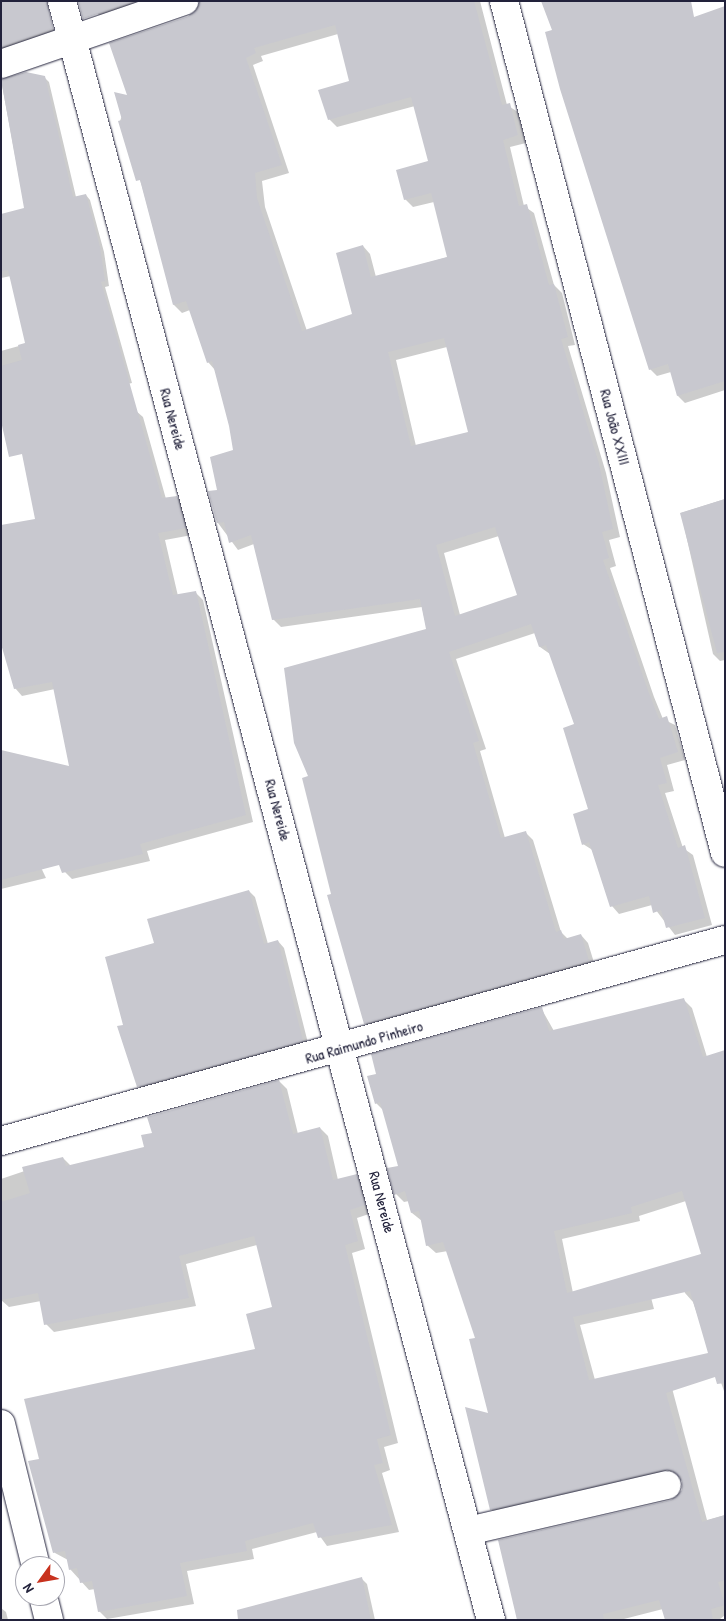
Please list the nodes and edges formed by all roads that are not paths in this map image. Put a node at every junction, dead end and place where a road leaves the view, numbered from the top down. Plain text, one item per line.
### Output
1 (62, 1) edge
2 (184, 1) edge
3 (504, 1) edge
4 (72, 42) junction
5 (1, 64) edge
6 (725, 853) edge
7 (725, 940) edge
8 (342, 1049) junction
9 (1, 1141) edge
10 (1, 1424) edge
11 (667, 1485) dead end
12 (468, 1531) junction
13 (34, 1556) edge
14 (46, 1606) edge
15 (49, 1620) edge
16 (491, 1620) edge

1 - 4 street, Rua Nereide
2 - 4 street
3 - 6 street, Rua João XXIII
4 - 5 street
4 - 8 street, Rua Nereide
7 - 8 street, Rua Raimundo Pinheiro
8 - 9 street, Rua Raimundo Pinheiro
8 - 12 street, Rua Nereide
10 - 13 street
11 - 12 street
12 - 16 street, Rua Nereide
14 - 15 street

